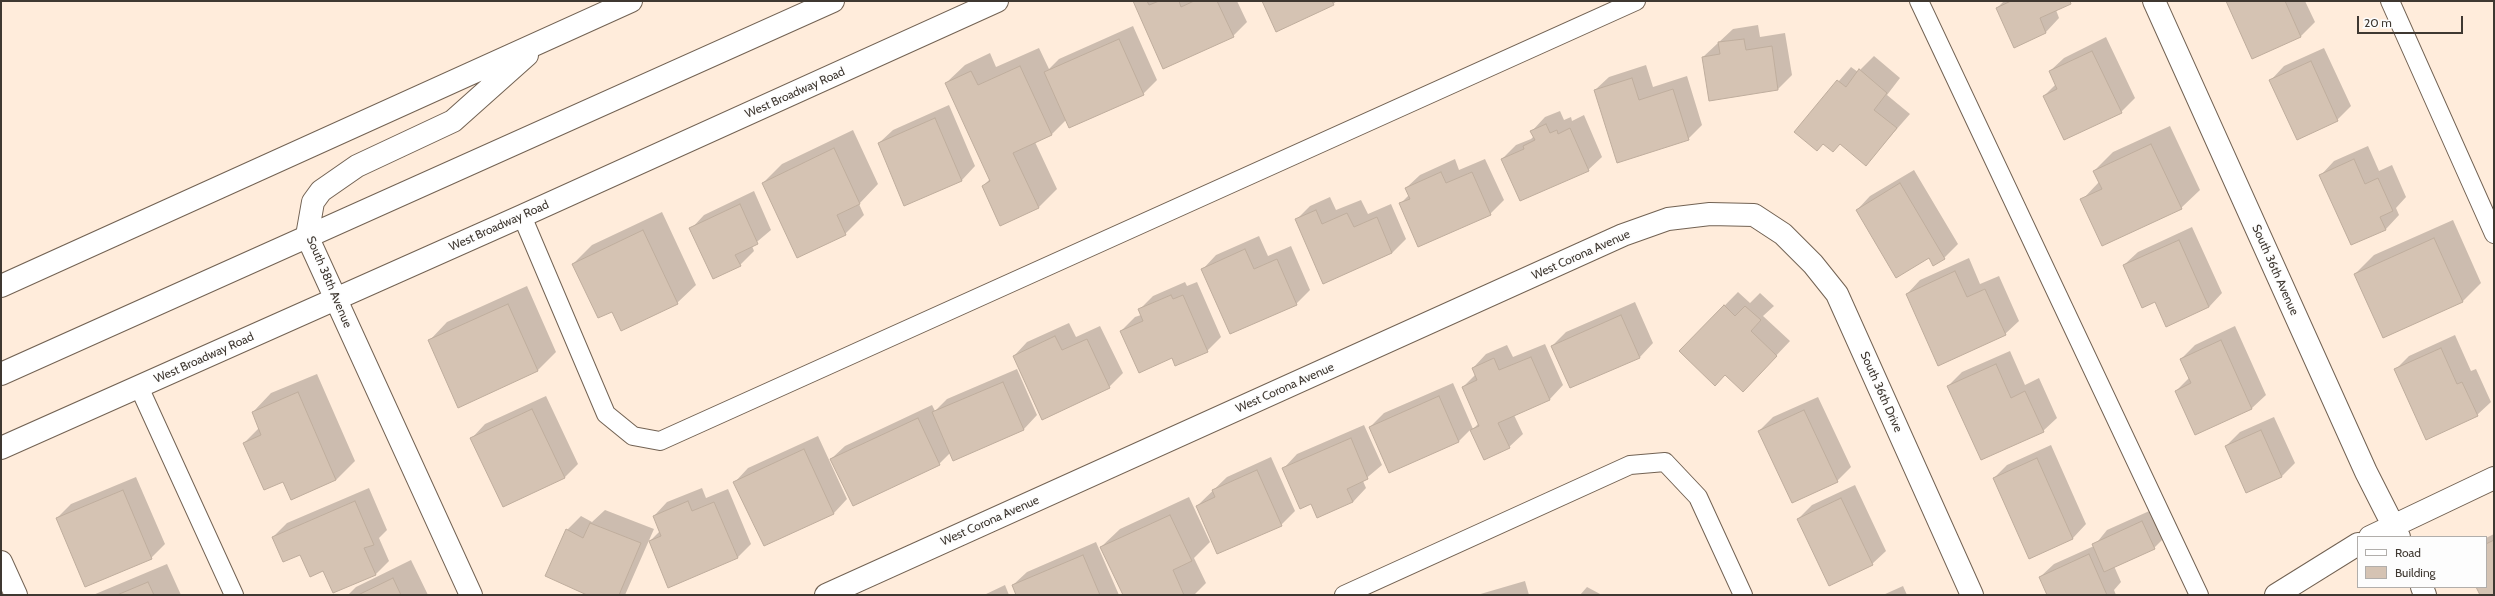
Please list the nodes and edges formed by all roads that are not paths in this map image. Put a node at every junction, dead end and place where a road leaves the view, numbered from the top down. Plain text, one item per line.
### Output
1 (631, 1) edge
2 (833, 1) edge
3 (996, 1) edge
4 (1636, 1) edge
5 (1919, 1) edge
6 (2154, 1) edge
7 (2390, 1) edge
8 (543, 41) junction
9 (1754, 215) joint
10 (522, 216) junction
11 (2494, 234) edge
12 (307, 236) junction
13 (1, 286) edge
14 (335, 300) junction
15 (1, 374) edge
16 (139, 387) junction
17 (1, 448) edge
18 (2494, 478) edge
19 (2397, 531) edge
20 (2374, 536) edge
21 (2357, 545) edge
22 (1, 562) edge
23 (16, 595) edge
24 (234, 595) edge
25 (471, 595) edge
26 (826, 595) edge
27 (1344, 595) edge
28 (1743, 595) edge
29 (1972, 595) edge
30 (2199, 595) edge
31 (2276, 595) edge

1 - 8 street
2 - 12 street
3 - 10 street, West Broadway Road
4 - 10 lane
5 - 30 lane
6 - 19 street, South 36th Avenue
7 - 11 lane
8 - 12 street, South 38th Avenue
8 - 13 street
9 - 26 street, West Corona Avenue
9 - 29 street, South 36th Drive
10 - 14 street, West Broadway Road
12 - 14 street, South 38th Avenue
12 - 15 street
14 - 16 street, West Broadway Road
14 - 25 street, South 38th Avenue
16 - 17 street, West Broadway Road
16 - 24 lane
18 - 19 street
19 - 20 street
21 - 31 street
22 - 23 street
27 - 28 lane

